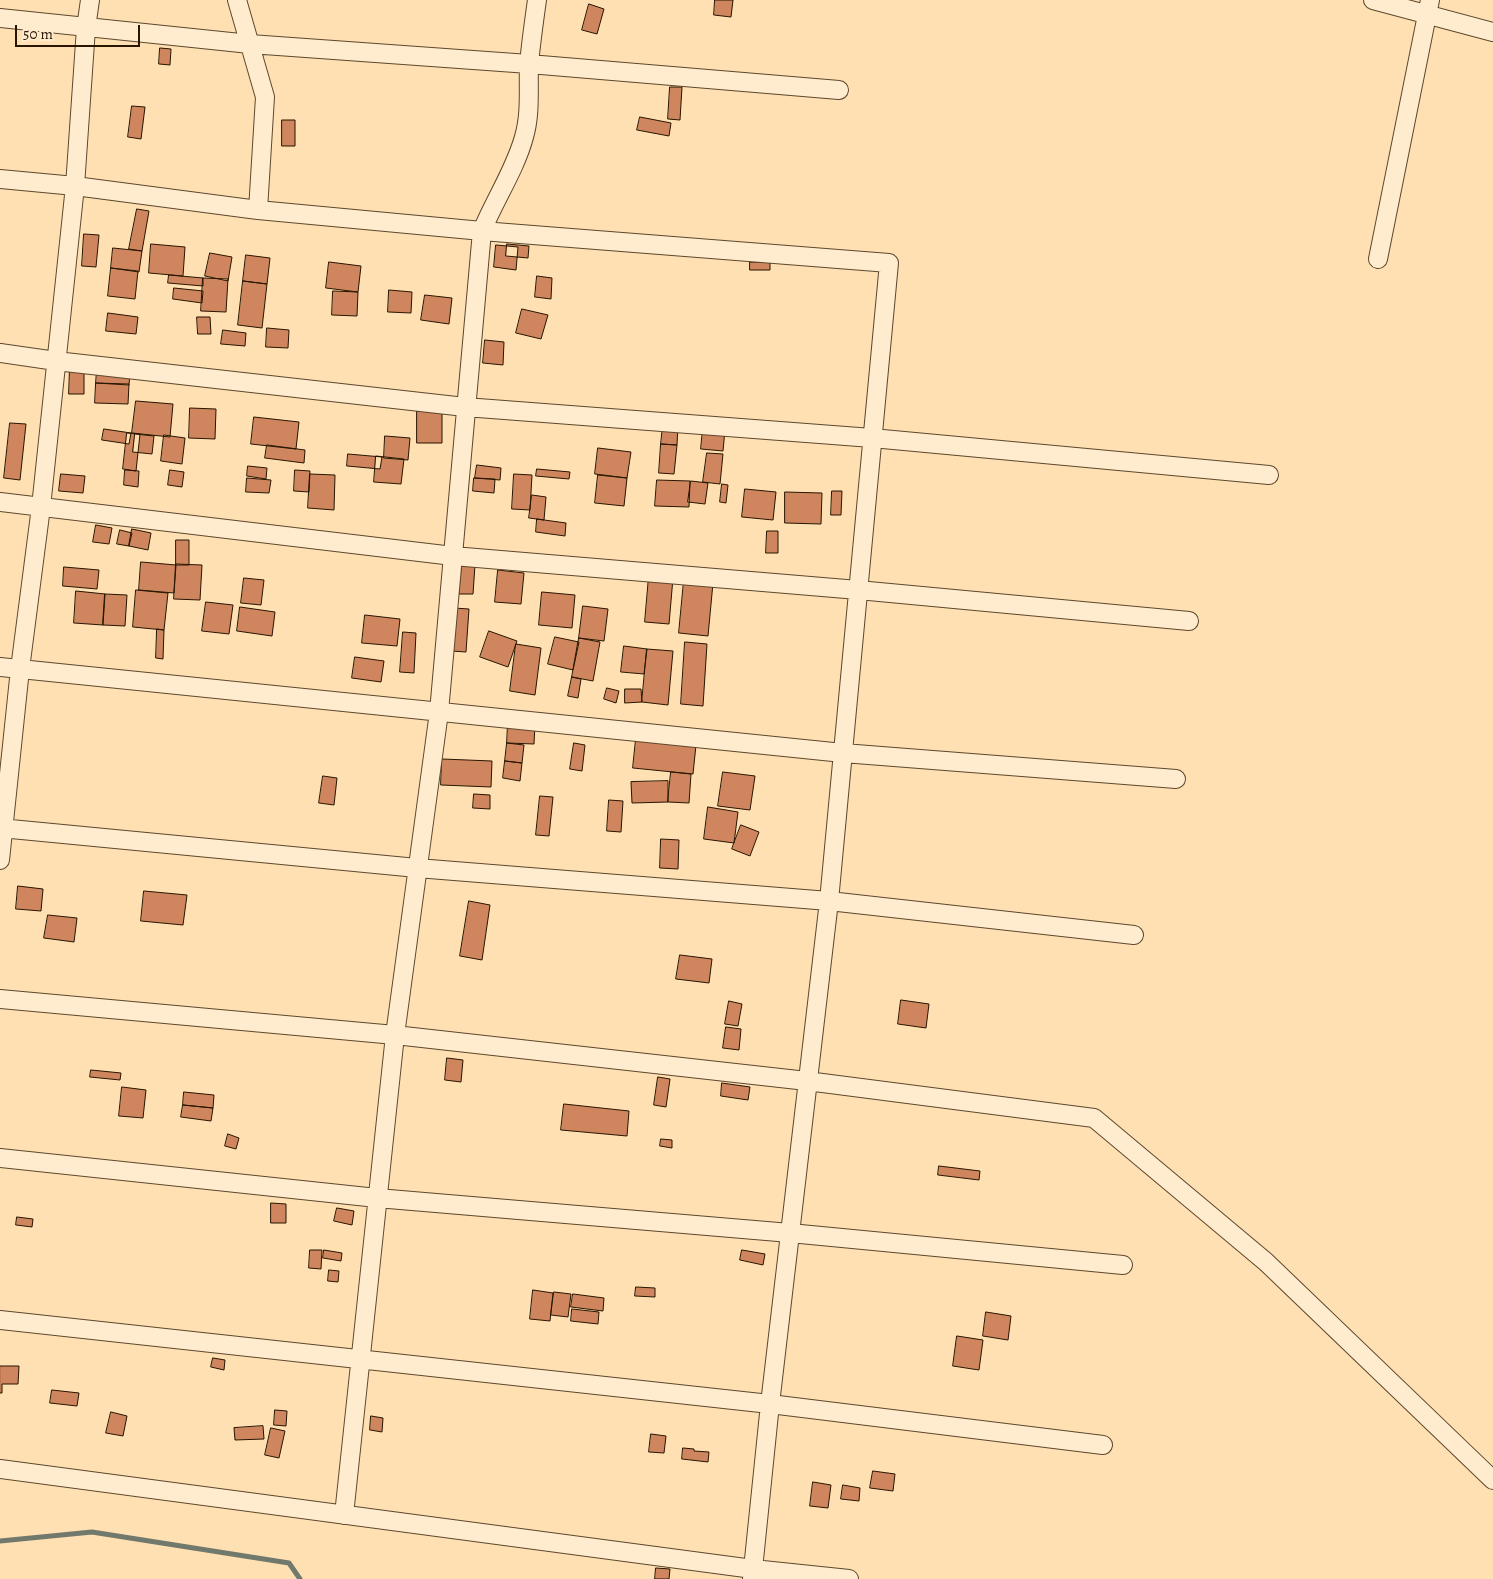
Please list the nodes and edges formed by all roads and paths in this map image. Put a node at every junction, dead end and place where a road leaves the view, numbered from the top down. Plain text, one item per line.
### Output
1 (90, 0) edge
2 (237, 0) edge
3 (537, 0) edge
4 (1373, 0) edge
5 (1429, 7) edge
6 (0, 18) edge
7 (86, 28) junction
8 (1493, 32) edge
9 (250, 44) junction
10 (529, 64) junction
11 (839, 90) dead end
12 (0, 179) edge
13 (75, 186) junction
14 (258, 210) junction
15 (482, 230) junction
16 (1378, 259) dead end
17 (0, 353) edge
18 (56, 361) junction
19 (466, 407) junction
20 (872, 438) junction
21 (1269, 475) dead end
22 (0, 502) edge
23 (41, 507) junction
24 (454, 556) junction
25 (858, 590) junction
26 (1189, 621) dead end
27 (0, 667) edge
28 (20, 669) junction
29 (439, 712) junction
30 (843, 753) junction
31 (1176, 779) dead end
32 (2, 829) edge
33 (0, 860) edge
34 (417, 868) junction
35 (829, 901) junction
36 (1134, 935) dead end
37 (0, 999) edge
38 (395, 1035) junction
39 (807, 1080) junction
40 (0, 1158) edge
41 (377, 1198) junction
42 (790, 1233) junction
43 (1123, 1265) dead end
44 (0, 1320) edge
45 (361, 1360) junction
46 (770, 1404) junction
47 (1103, 1445) dead end
48 (0, 1469) edge
49 (1493, 1480) edge
50 (344, 1515) junction
51 (753, 1574) edge
52 (849, 1579) edge

1 - 7 street
2 - 9 street
3 - 10 street
4 - 5 street
5 - 8 street
5 - 16 street
6 - 7 street
7 - 9 street
7 - 13 street
9 - 10 street
9 - 14 street
10 - 11 street
10 - 15 street
12 - 13 street
13 - 14 street
13 - 18 street
14 - 15 street
15 - 19 street
15 - 20 street
17 - 18 street
18 - 19 street
18 - 23 street
19 - 20 street
19 - 24 street
20 - 21 street
20 - 25 street
22 - 23 street
23 - 24 street
23 - 28 street
24 - 25 street
24 - 29 street
25 - 26 street
25 - 30 street
27 - 28 street
28 - 29 street
28 - 32 street
29 - 30 street
29 - 34 street
30 - 31 street
30 - 35 street
32 - 33 street
32 - 34 street
34 - 35 street
34 - 38 street
35 - 36 street
35 - 39 street
37 - 38 street
38 - 39 street
38 - 41 street
39 - 42 street
39 - 49 street
40 - 41 street
41 - 42 street
41 - 45 street
42 - 43 street
42 - 46 street
44 - 45 street
45 - 46 street
45 - 50 street
46 - 47 street
46 - 51 street
48 - 50 street
50 - 51 street
51 - 52 street

